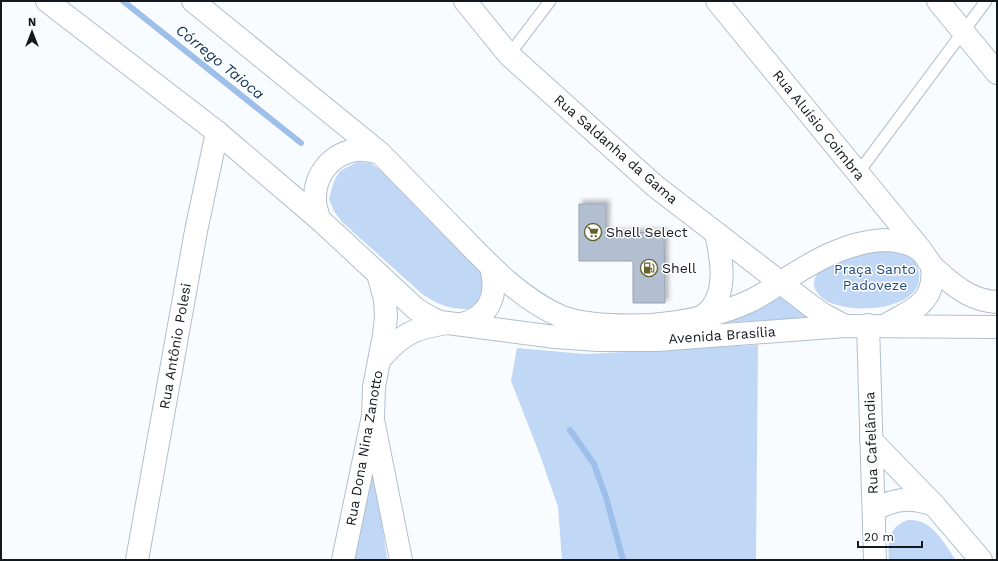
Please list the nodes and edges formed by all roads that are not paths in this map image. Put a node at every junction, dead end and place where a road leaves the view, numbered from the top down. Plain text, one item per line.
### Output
1 (47, 1) edge
2 (193, 1) edge
3 (465, 1) edge
4 (550, 1) edge
5 (717, 1) edge
6 (938, 1) edge
7 (986, 1) edge
8 (963, 31) junction
9 (510, 55) junction
10 (997, 73) edge
11 (217, 132) junction
12 (380, 153) junction
13 (858, 173) junction
14 (319, 219) junction
15 (716, 233) junction
16 (926, 258) junction
17 (491, 267) junction
18 (378, 274) junction
19 (781, 282) junction
20 (997, 302) edge
21 (699, 318) junction
22 (455, 324) junction
23 (845, 326) junction
24 (877, 326) junction
25 (997, 327) edge
26 (380, 359) junction
27 (373, 416) junction
28 (871, 440) junction
29 (934, 505) junction
30 (874, 510) junction
31 (137, 560) edge
32 (343, 560) edge
33 (401, 560) edge
34 (875, 560) edge
35 (981, 560) edge

1 - 11 main road
2 - 12 main road, Avenida Brasília
3 - 9 main road, Rua Saldanha da Gama
4 - 9 lane
5 - 13 main road, Rua Aluísio Coimbra
6 - 8 main road
7 - 8 lane
8 - 10 main road
8 - 13 lane
9 - 15 main road, Rua Saldanha da Gama
11 - 14 main road
11 - 31 main road, Rua Antônio Polesi
12 - 14 main road
12 - 17 main road, Avenida Brasília
13 - 16 main road, Rua Aluísio Coimbra
14 - 18 main road
15 - 19 main road, Rua Saldanha da Gama
15 - 21 main road
16 - 19 main road, Avenida Brasília
16 - 20 main road, Avenida Brasília
16 - 24 main road
17 - 21 main road, Avenida Brasília
17 - 22 main road
18 - 22 main road
18 - 26 main road, Rua Dona Nina Zanotto
19 - 21 main road, Avenida Brasília
19 - 23 main road, Rua Saldanha da Gama
22 - 23 main road, Avenida Brasília
22 - 26 main road, Rua Dona Nina Zanotto
23 - 24 main road, Avenida Brasília
24 - 25 main road, Avenida Brasília
24 - 28 main road, Rua Cafelândia
26 - 27 main road, Rua Dona Nina Zanotto
27 - 32 main road, Rua Dona Nina Zanotto
27 - 33 main road
28 - 29 main road
28 - 30 main road, Rua Cafelândia
29 - 30 main road
29 - 35 main road
30 - 34 main road, Rua Cafelândia

